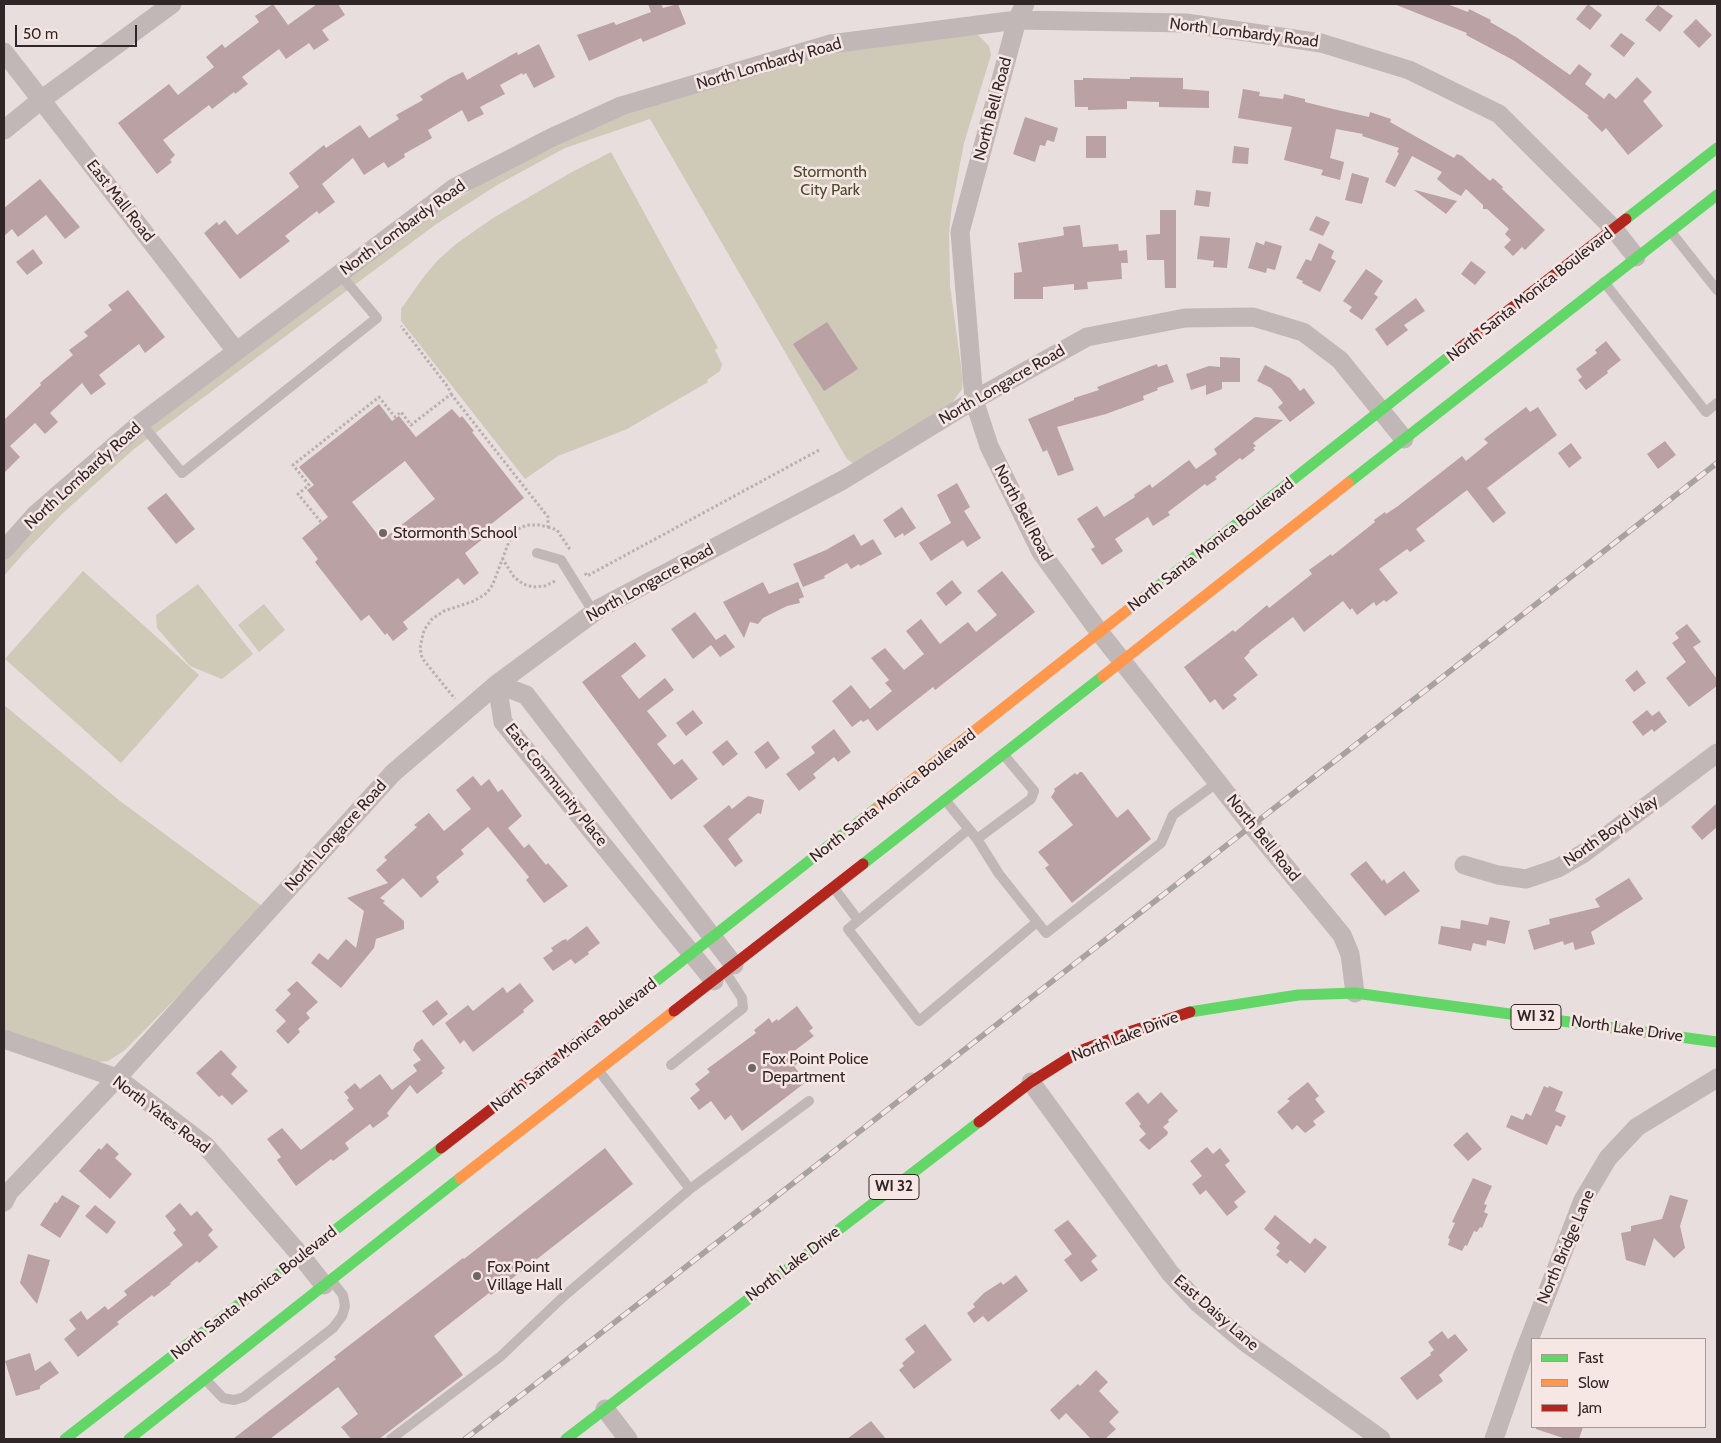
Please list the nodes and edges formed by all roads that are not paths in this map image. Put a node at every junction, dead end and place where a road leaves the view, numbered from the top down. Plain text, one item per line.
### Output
1 (172, 4) edge
2 (1021, 12) edge
3 (4, 52) edge
4 (41, 100) junction
5 (4, 130) edge
6 (1717, 148) edge
7 (1717, 195) edge
8 (1614, 229) junction
9 (1670, 231) junction
10 (1636, 257) junction
11 (339, 274) junction
12 (1604, 282) junction
13 (1717, 290) edge
14 (236, 351) junction
15 (974, 400) junction
16 (1717, 403) edge
17 (1380, 411) junction
18 (141, 423) junction
19 (1404, 438) junction
20 (4, 550) edge
21 (537, 553) dead end
22 (594, 613) junction
23 (1100, 632) junction
24 (1122, 661) junction
25 (497, 684) junction
26 (1717, 753) edge
27 (1003, 754) junction
28 (1218, 782) junction
29 (942, 796) junction
30 (969, 829) junction
31 (978, 840) junction
32 (1464, 865) dead end
33 (831, 884) junction
34 (858, 920) junction
35 (1037, 922) junction
36 (713, 937) junction
37 (692, 953) junction
38 (724, 972) junction
39 (1355, 993) junction
40 (4, 1039) edge
41 (1717, 1042) edge
42 (671, 1065) dead end
43 (596, 1067) junction
44 (117, 1078) junction
45 (1717, 1078) edge
46 (1031, 1082) junction
47 (808, 1101) dead end
48 (690, 1189) junction
49 (4, 1202) edge
50 (301, 1256) junction
51 (327, 1282) junction
52 (202, 1375) junction
53 (605, 1409) junction
54 (65, 1439) edge
55 (129, 1439) edge
56 (391, 1439) edge
57 (566, 1439) edge
58 (628, 1439) edge
59 (1381, 1439) edge
60 (1494, 1439) edge

1 - 4 street
2 - 8 street, North Lombardy Road
2 - 11 street, North Lombardy Road
2 - 15 street, North Bell Road
3 - 4 street, East Mall Road
4 - 5 street
4 - 14 street, East Mall Road
6 - 8 street, North Santa Monica Boulevard
7 - 9 street
8 - 10 street, North Lombardy Road
8 - 17 street, North Santa Monica Boulevard
9 - 10 street
9 - 13 lane
10 - 12 street
11 - 14 street, North Lombardy Road
11 - 18 lane
12 - 16 lane
12 - 19 street
14 - 18 street, North Lombardy Road
15 - 17 street, North Longacre Road
15 - 22 street, North Longacre Road
15 - 23 street, North Bell Road
17 - 19 street, North Longacre Road
17 - 23 street, North Santa Monica Boulevard
18 - 20 street, North Lombardy Road
19 - 24 street
21 - 22 lane
22 - 25 street, North Longacre Road
23 - 24 street, North Bell Road
23 - 36 street, North Santa Monica Boulevard
24 - 27 street
24 - 28 street, North Bell Road
25 - 36 street, East Community Place
25 - 37 street, East Community Place
25 - 44 street, North Longacre Road
26 - 32 street, North Boyd Way
27 - 29 street
27 - 31 lane
28 - 35 lane
28 - 39 street, North Bell Road
29 - 30 lane
29 - 33 street
30 - 31 lane
30 - 34 lane
31 - 35 lane
33 - 34 lane
33 - 38 street
34 - 35 lane
36 - 37 street, North Santa Monica Boulevard
36 - 38 street, East Community Place
37 - 38 street, East Community Place
37 - 50 street, North Santa Monica Boulevard
38 - 42 lane
38 - 43 street
39 - 41 street, North Lake Drive / WI 32
39 - 46 street, North Lake Drive / WI 32
40 - 44 street, North Yates Road
43 - 48 lane
43 - 51 street
44 - 49 street, North Longacre Road
44 - 50 street, North Yates Road
45 - 60 street, North Bridge Lane
46 - 53 street, North Lake Drive / WI 32
46 - 59 street, East Daisy Lane
47 - 48 lane
48 - 56 lane
50 - 51 street, North Yates Road
50 - 54 street, North Santa Monica Boulevard
51 - 52 street
51 - 52 lane
52 - 55 street
53 - 57 street, North Lake Drive / WI 32
53 - 58 street

